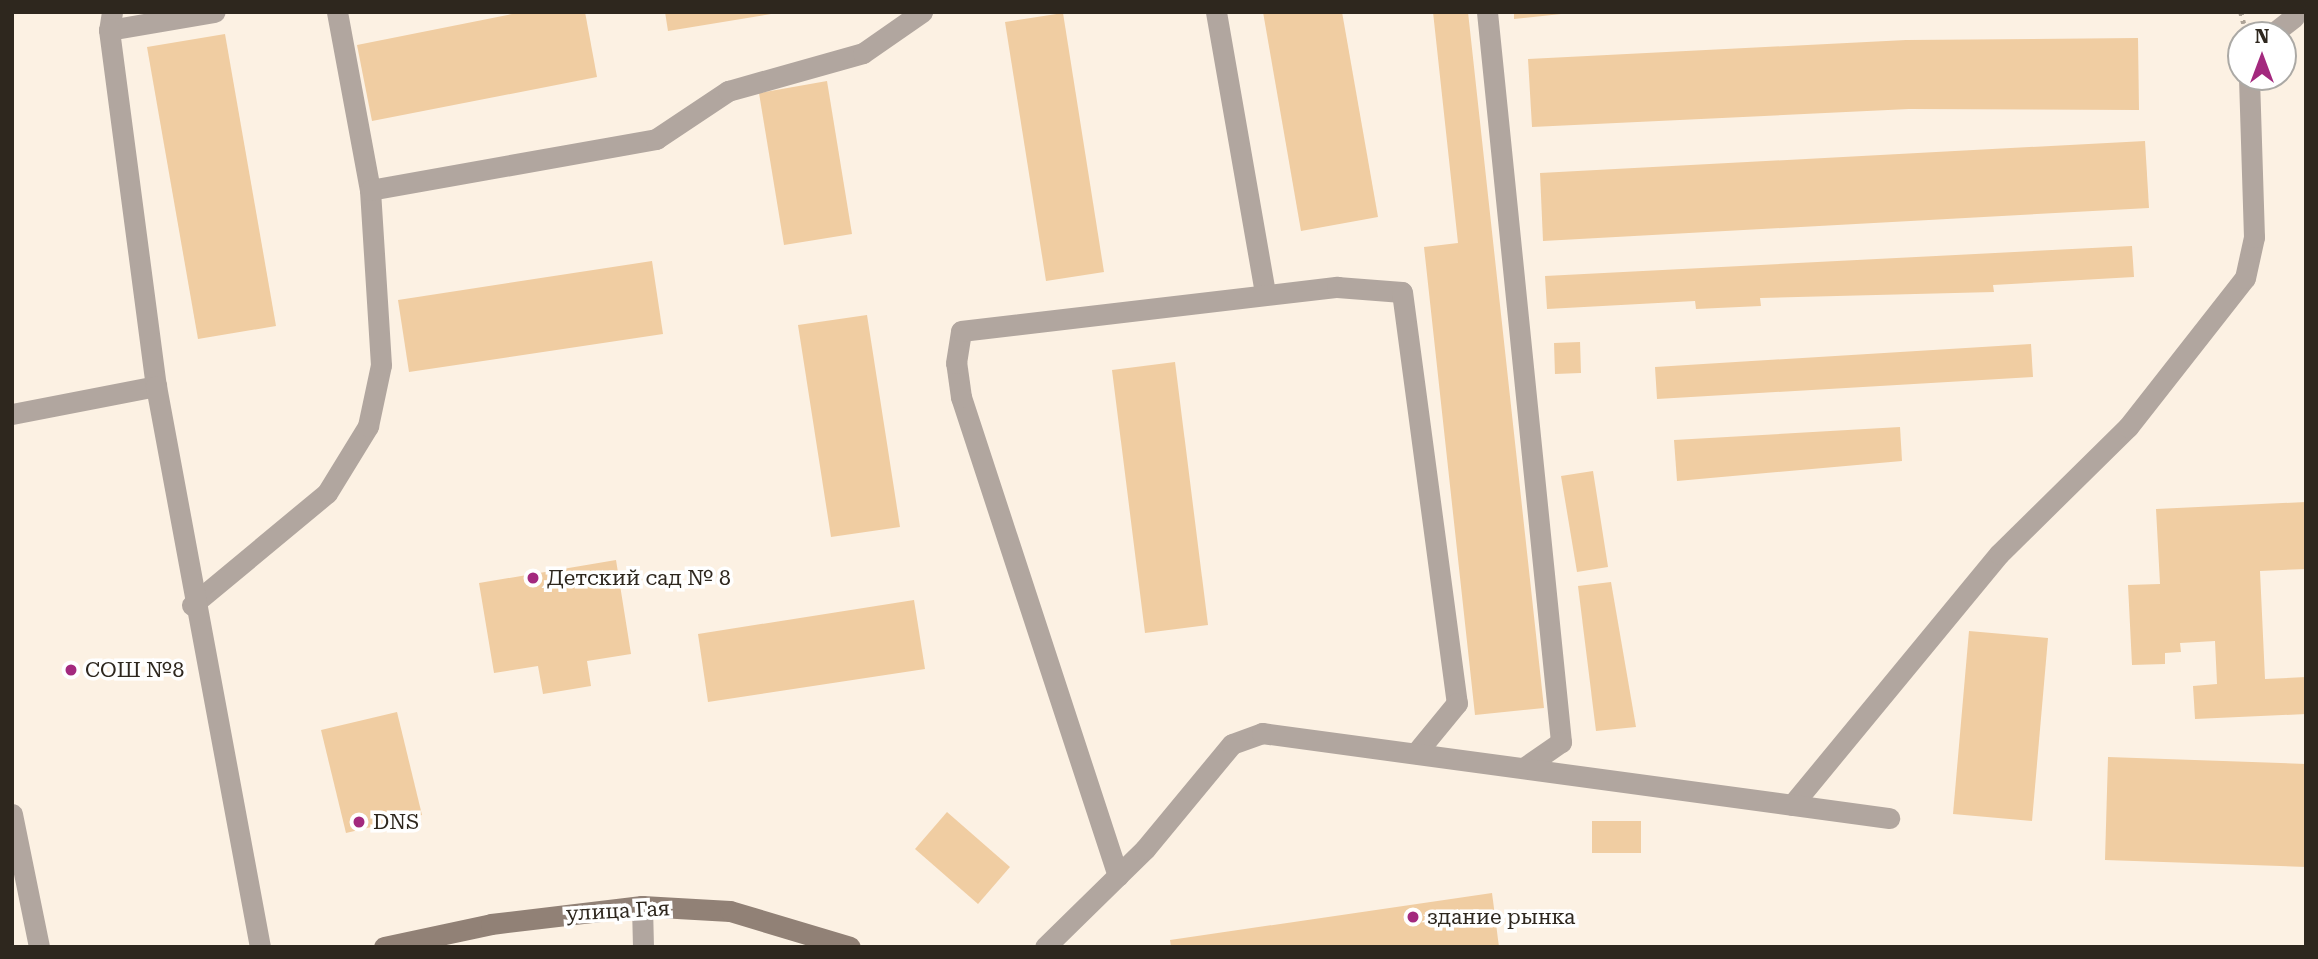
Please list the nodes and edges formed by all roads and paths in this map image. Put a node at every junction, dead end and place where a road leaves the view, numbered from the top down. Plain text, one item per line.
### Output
1 (214, 12) edge
2 (337, 12) edge
3 (922, 12) edge
4 (1216, 12) edge
5 (1487, 12) edge
6 (111, 21) edge
7 (2249, 91) edge
8 (370, 190) junction
9 (1265, 294) junction
10 (156, 386) junction
11 (12, 414) edge
12 (192, 605) junction
13 (1416, 753) junction
14 (1525, 767) junction
15 (1792, 805) junction
16 (12, 814) edge
17 (1889, 818) dead end
18 (1118, 876) junction
19 (642, 906) junction
20 (39, 947) edge
21 (260, 947) edge
22 (384, 947) edge
23 (643, 947) edge
24 (849, 947) edge
25 (1045, 947) edge

1 - 6 street
2 - 8 street
3 - 8 street
4 - 9 street
5 - 14 street
6 - 10 street
7 - 15 street
8 - 12 street
9 - 13 street
9 - 18 street
10 - 11 street
10 - 12 street
12 - 21 street
13 - 14 street
13 - 18 street
14 - 15 street
15 - 17 street
16 - 20 street
18 - 25 street
19 - 22 main road, улица Гая
19 - 23 street
19 - 24 main road, улица Гая

